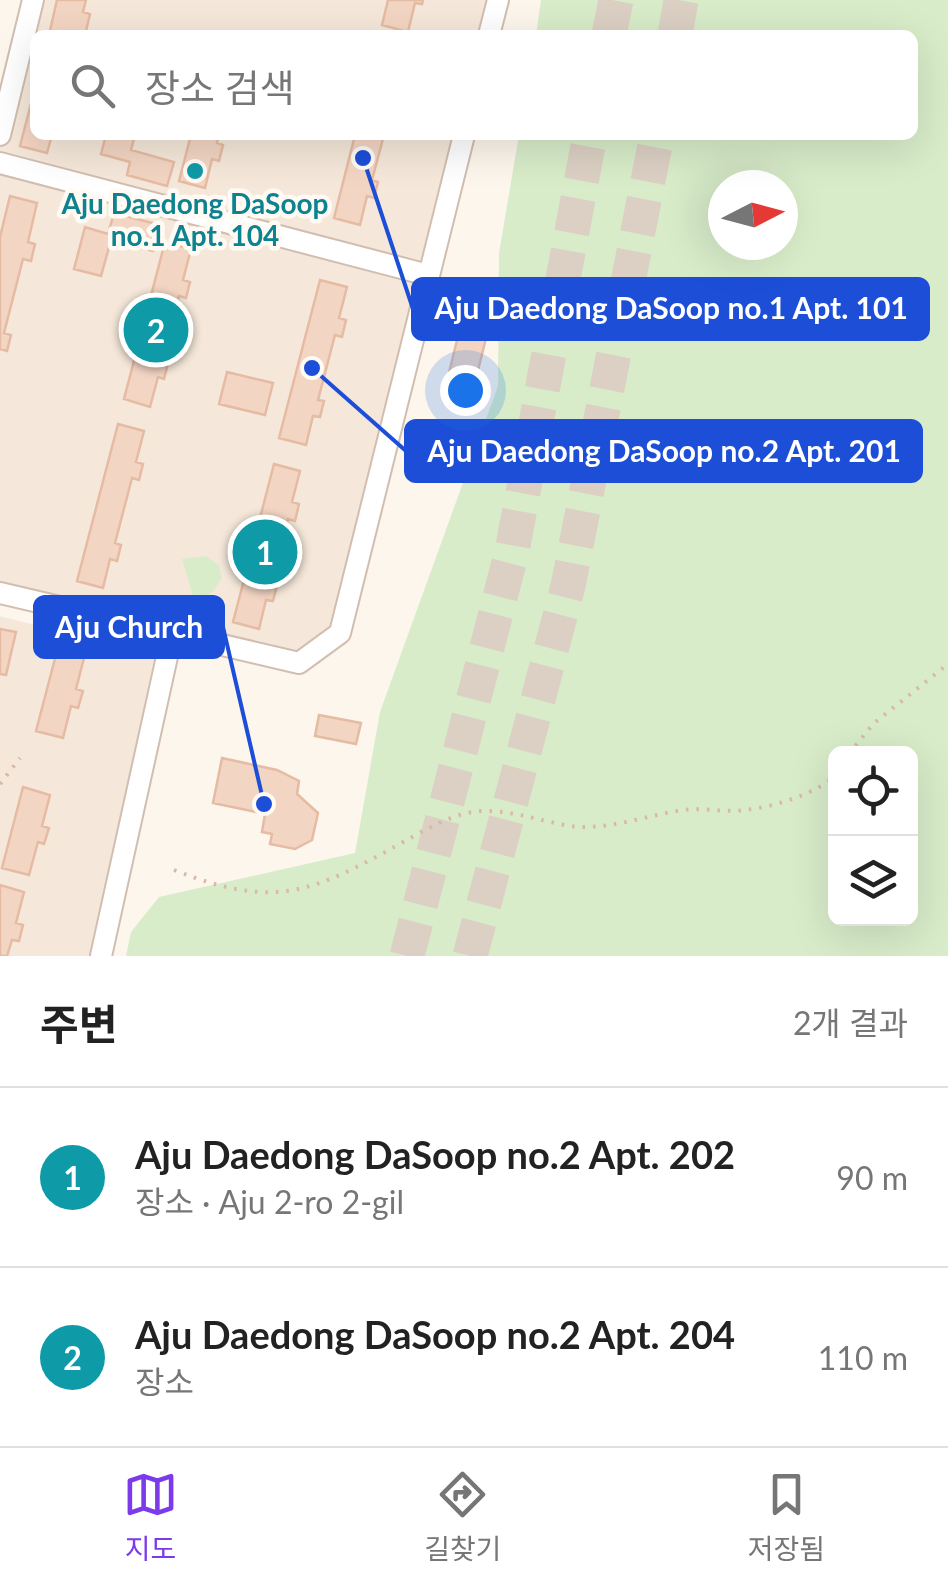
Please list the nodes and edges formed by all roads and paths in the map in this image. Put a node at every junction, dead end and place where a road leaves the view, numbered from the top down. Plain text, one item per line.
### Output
1 (33, 0) edge
2 (498, 0) edge
3 (490, 30) edge
4 (0, 135) edge
5 (463, 140) edge
6 (0, 163) edge
7 (428, 276) junction
8 (0, 594) edge
9 (172, 634) junction
10 (948, 664) edge
11 (855, 746) edge
12 (20, 758) dead end
13 (828, 782) edge
14 (0, 784) edge
15 (174, 870) dead end
16 (101, 956) edge

1 - 4 street
2 - 3 street
5 - 7 street
6 - 7 street
7 - 9 street
8 - 9 street
9 - 16 street
10 - 11 path
12 - 14 path
13 - 15 path

